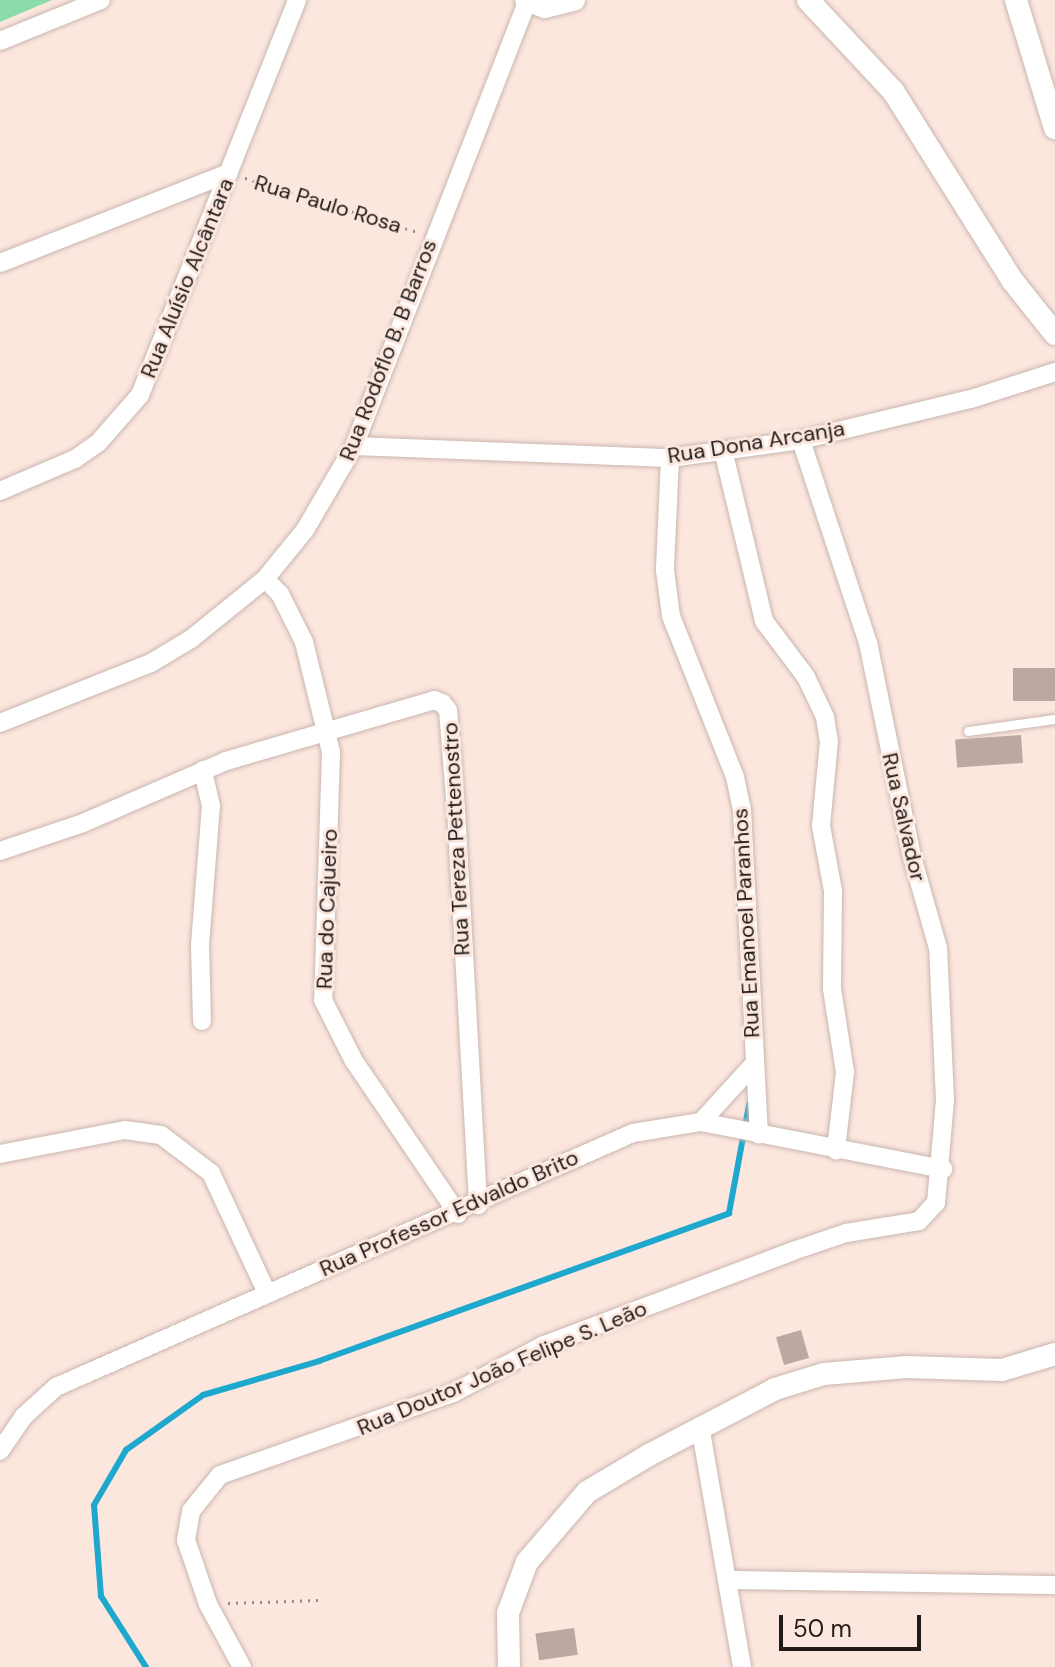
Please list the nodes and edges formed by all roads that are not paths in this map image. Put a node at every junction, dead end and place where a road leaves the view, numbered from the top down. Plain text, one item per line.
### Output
1 (101, 0) edge
2 (297, 0) edge
3 (574, 0) edge
4 (808, 0) edge
5 (526, 1) edge
6 (1020, 5) edge
7 (0, 41) edge
8 (1048, 87) edge
9 (1055, 128) edge
10 (229, 173) junction
11 (0, 263) edge
12 (1026, 297) junction
13 (1055, 308) edge
14 (1055, 334) edge
15 (1055, 372) edge
16 (801, 440) junction
17 (354, 446) junction
18 (723, 450) junction
19 (670, 458) junction
20 (0, 491) edge
21 (265, 579) junction
22 (1055, 719) edge
23 (0, 723) edge
24 (326, 730) junction
25 (968, 731) dead end
26 (203, 770) junction
27 (0, 851) edge
28 (202, 1021) dead end
29 (754, 1064) junction
30 (701, 1122) junction
31 (759, 1135) junction
32 (836, 1150) junction
33 (0, 1154) edge
34 (943, 1169) junction
35 (936, 1203) joint
36 (478, 1205) junction
37 (458, 1214) junction
38 (267, 1293) junction
39 (1055, 1354) edge
40 (700, 1426) junction
41 (0, 1451) edge
42 (728, 1580) junction
43 (1055, 1585) edge
44 (242, 1667) edge
45 (509, 1667) edge
46 (742, 1667) edge

1 - 7 street
2 - 10 street, Rua Aluísio Alcântara
3 - 5 street
4 - 12 street
5 - 17 street, Rua Rodoflo B. B Barros
6 - 8 street
8 - 9 street
10 - 11 street, Rua Paulo Rosa
10 - 20 street, Rua Aluísio Alcântara
12 - 13 street
12 - 14 street
15 - 16 street, Rua Dona Arcanja
16 - 18 street, Rua Dona Arcanja
16 - 34 street, Rua Salvador
17 - 19 street, Rua Dona Arcanja
17 - 21 street, Rua Rodoflo B. B Barros
18 - 19 street, Rua Dona Arcanja
18 - 32 street
19 - 29 street, Rua Emanoel Paranhos
21 - 23 street, Rua Rodoflo B. B Barros
21 - 24 street, Rua do Cajueiro
22 - 25 lane
24 - 26 street, Rua Tereza Pettenostro
24 - 36 street, Rua Tereza Pettenostro
24 - 37 street, Rua do Cajueiro
26 - 27 street, Rua Tereza Pettenostro
26 - 28 street
29 - 30 street, Rua Emanoel Paranhos
29 - 31 street, Rua Emanoel Paranhos
30 - 31 street, Rua Professor Edvaldo Brito
30 - 36 street, Rua Professor Edvaldo Brito
31 - 32 street, Rua Professor Edvaldo Brito
32 - 34 street, Rua Professor Edvaldo Brito
33 - 38 street
34 - 35 street, Rua Salvador
35 - 44 street, Rua Doutor João Felipe S. Leão
36 - 37 street, Rua Professor Edvaldo Brito
37 - 38 street, Rua Professor Edvaldo Brito
38 - 41 street, Rua Professor Edvaldo Brito
39 - 40 street
40 - 42 street
40 - 45 street
42 - 43 street
42 - 46 street

